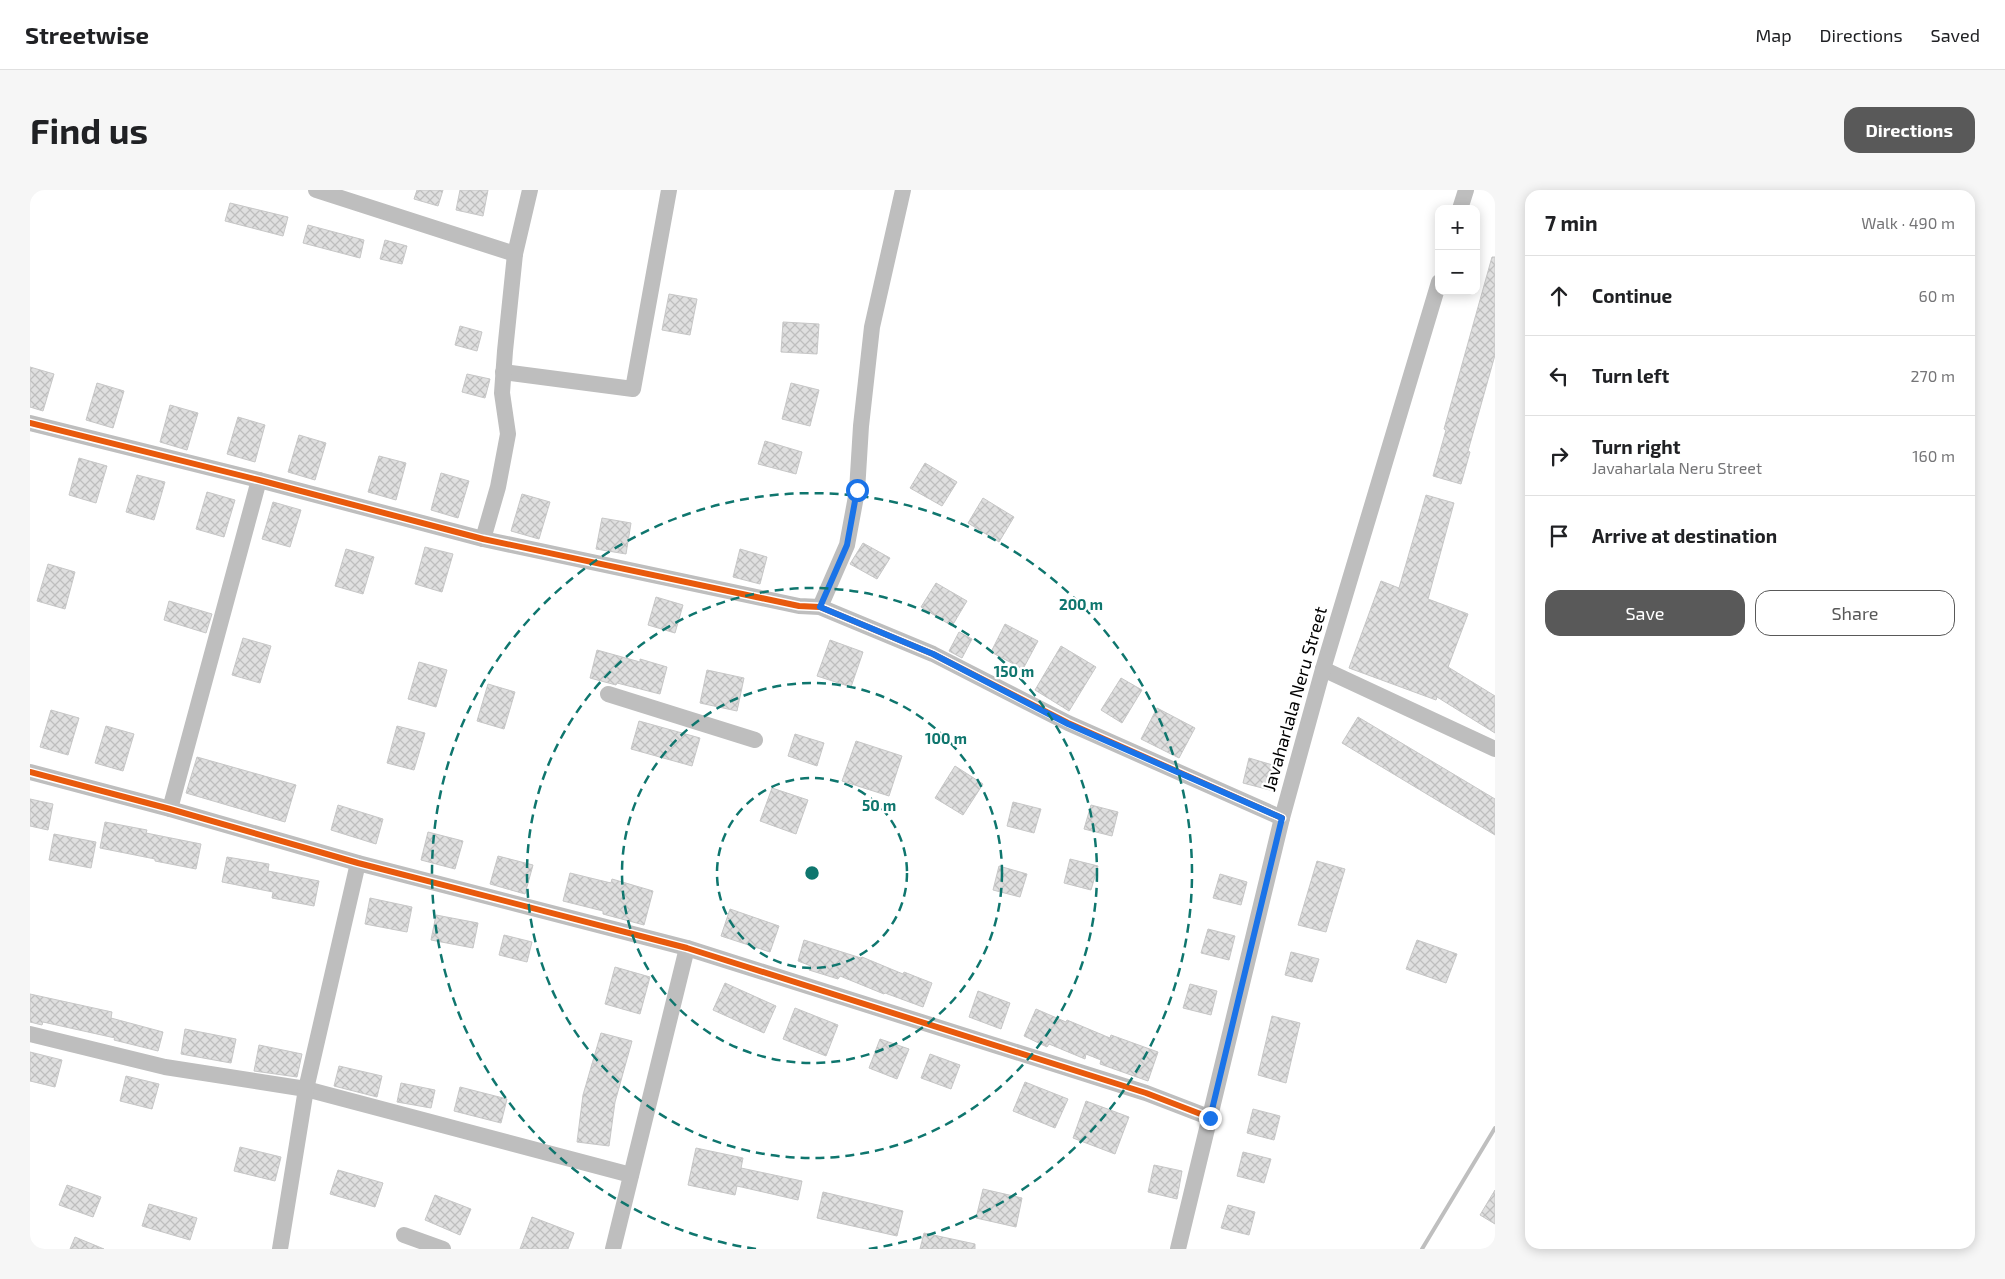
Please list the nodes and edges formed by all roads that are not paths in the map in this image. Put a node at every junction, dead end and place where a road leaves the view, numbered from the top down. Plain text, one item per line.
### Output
1 (316, 190) edge
2 (530, 190) edge
3 (669, 190) edge
4 (903, 190) edge
5 (1466, 190) edge
6 (1461, 205) edge
7 (515, 254) junction
8 (1435, 295) edge
9 (503, 372) junction
10 (30, 423) edge
11 (259, 480) junction
12 (482, 539) junction
13 (820, 607) junction
14 (1323, 669) junction
15 (608, 694) dead end
16 (755, 740) dead end
17 (1495, 749) edge
18 (30, 772) edge
19 (170, 809) junction
20 (1282, 818) junction
21 (358, 862) junction
22 (687, 948) junction
23 (30, 1034) edge
24 (306, 1089) junction
25 (1210, 1118) junction
26 (632, 1175) junction
27 (404, 1235) dead end
28 (280, 1249) edge
29 (443, 1249) edge
30 (613, 1249) edge
31 (1178, 1249) edge

1 - 7 street
2 - 7 street
3 - 9 street
4 - 13 street
5 - 6 street
7 - 9 street
8 - 14 street, Javaharlala Neru Street
9 - 12 street
10 - 11 street
11 - 12 street
11 - 19 street
12 - 13 street
13 - 20 street
14 - 17 street
14 - 20 street, Javaharlala Neru Street
15 - 16 street
18 - 19 street
19 - 21 street
20 - 25 street, Javaharlala Neru Street
21 - 22 street
21 - 24 street
22 - 25 street
22 - 26 street
23 - 24 street
24 - 26 street
24 - 28 street
25 - 31 street, Javaharlala Neru Street
26 - 30 street
27 - 29 street

